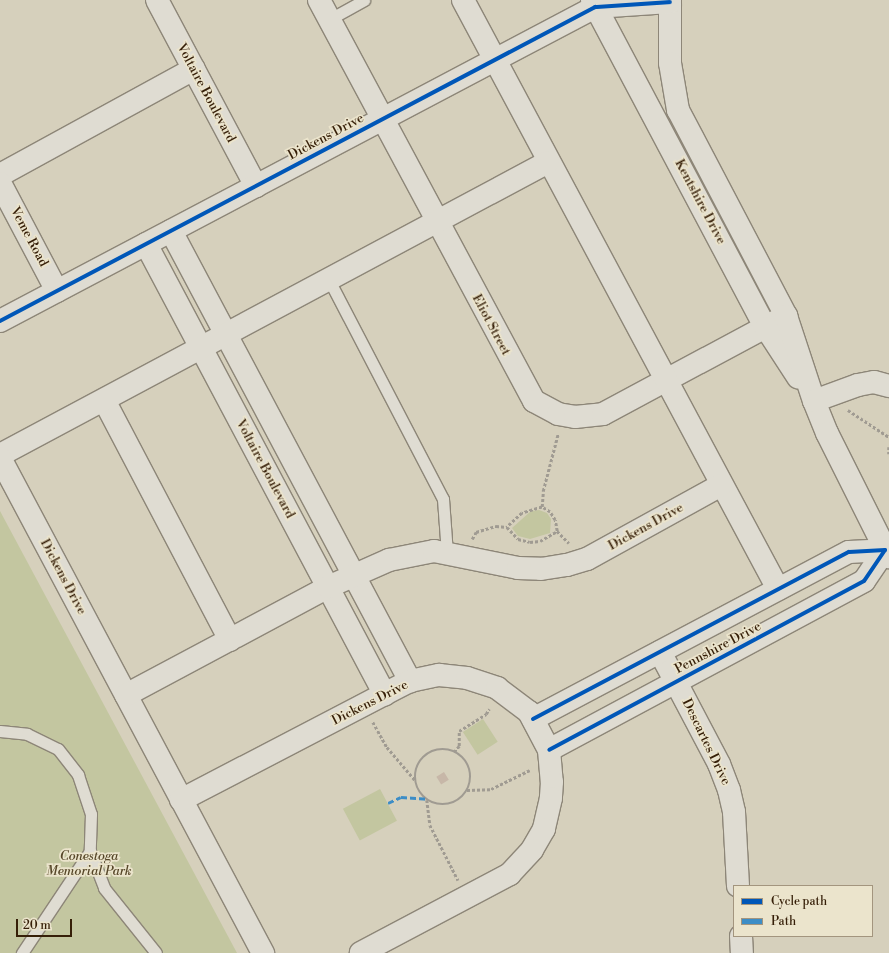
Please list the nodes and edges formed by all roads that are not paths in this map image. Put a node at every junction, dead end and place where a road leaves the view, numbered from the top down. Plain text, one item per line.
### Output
1 (157, 0) edge
2 (319, 0) edge
3 (364, 0) edge
4 (463, 0) edge
5 (670, 1) edge
6 (594, 3) edge
7 (330, 20) junction
8 (494, 60) junction
9 (194, 69) junction
10 (382, 119) junction
11 (548, 162) junction
12 (0, 175) edge
13 (0, 183) edge
14 (256, 186) junction
15 (437, 224) junction
16 (171, 231) junction
17 (146, 244) junction
18 (329, 280) junction
19 (57, 291) junction
20 (786, 316) junction
21 (0, 321) edge
22 (766, 328) junction
23 (226, 335) junction
24 (201, 349) junction
25 (665, 381) junction
26 (889, 386) edge
27 (104, 400) junction
28 (814, 401) junction
29 (0, 455) edge
30 (0, 458) edge
31 (721, 485) junction
32 (888, 552) edge
33 (447, 553) junction
34 (353, 575) junction
35 (328, 588) junction
36 (778, 589) junction
37 (230, 640) junction
38 (660, 652) junction
39 (410, 681) junction
40 (676, 682) junction
41 (126, 695) junction
42 (385, 695) junction
43 (534, 719) junction
44 (0, 731) edge
45 (550, 758) junction
46 (181, 800) junction
47 (90, 851) junction
48 (738, 885) edge
49 (741, 937) edge
50 (375, 950) edge
51 (22, 953) edge
52 (156, 953) edge
53 (263, 953) edge
54 (742, 953) edge

1 - 9 street, Voltaire Boulevard
2 - 7 street, Eliot Street
3 - 7 lane
4 - 8 street
5 - 6 street, Dickens Drive
5 - 20 street, Kentshire Drive
6 - 8 street, Dickens Drive
6 - 22 street, Kentshire Drive
7 - 10 street, Eliot Street
8 - 10 street, Dickens Drive
8 - 11 street
9 - 12 street
9 - 14 street, Voltaire Boulevard
10 - 14 street, Dickens Drive
10 - 15 street, Eliot Street
11 - 15 street
11 - 25 street
13 - 19 street, Veme Road
14 - 16 street, Dickens Drive
15 - 18 street
15 - 25 street, Eliot Street
16 - 17 street, Dickens Drive
16 - 23 street
17 - 19 street, Dickens Drive
17 - 24 street, Voltaire Boulevard
18 - 23 street
18 - 33 lane
19 - 21 street, Dickens Drive
20 - 22 street, Eliot Street
20 - 28 street, Kentshire Drive
22 - 25 street, Eliot Street
22 - 28 street, Kentshire Drive
23 - 24 street
23 - 34 street
24 - 27 street
24 - 35 street, Voltaire Boulevard
25 - 31 street
26 - 28 street
27 - 29 street
27 - 37 street
28 - 32 street, Kentshire Drive
30 - 41 street, Dickens Drive
31 - 33 street, Dickens Drive
31 - 36 street
32 - 36 street, Pennshire Drive
32 - 40 street, Pennshire Drive
33 - 34 street, Dickens Drive
34 - 35 street, Dickens Drive
34 - 39 street
35 - 37 street, Dickens Drive
35 - 42 street, Voltaire Boulevard
36 - 38 street, Pennshire Drive
37 - 41 street, Dickens Drive
38 - 40 street, Descartes Drive
38 - 43 street, Pennshire Drive
39 - 42 street, Dickens Drive
39 - 43 street, Dickens Drive
40 - 45 street, Pennshire Drive
40 - 48 street, Descartes Drive
41 - 46 street, Dickens Drive
42 - 46 street, Dickens Drive
43 - 45 street, Dickens Drive
44 - 47 lane
45 - 50 street, Dickens Drive
46 - 53 street, Dickens Drive
47 - 51 lane
47 - 52 lane
49 - 54 street

